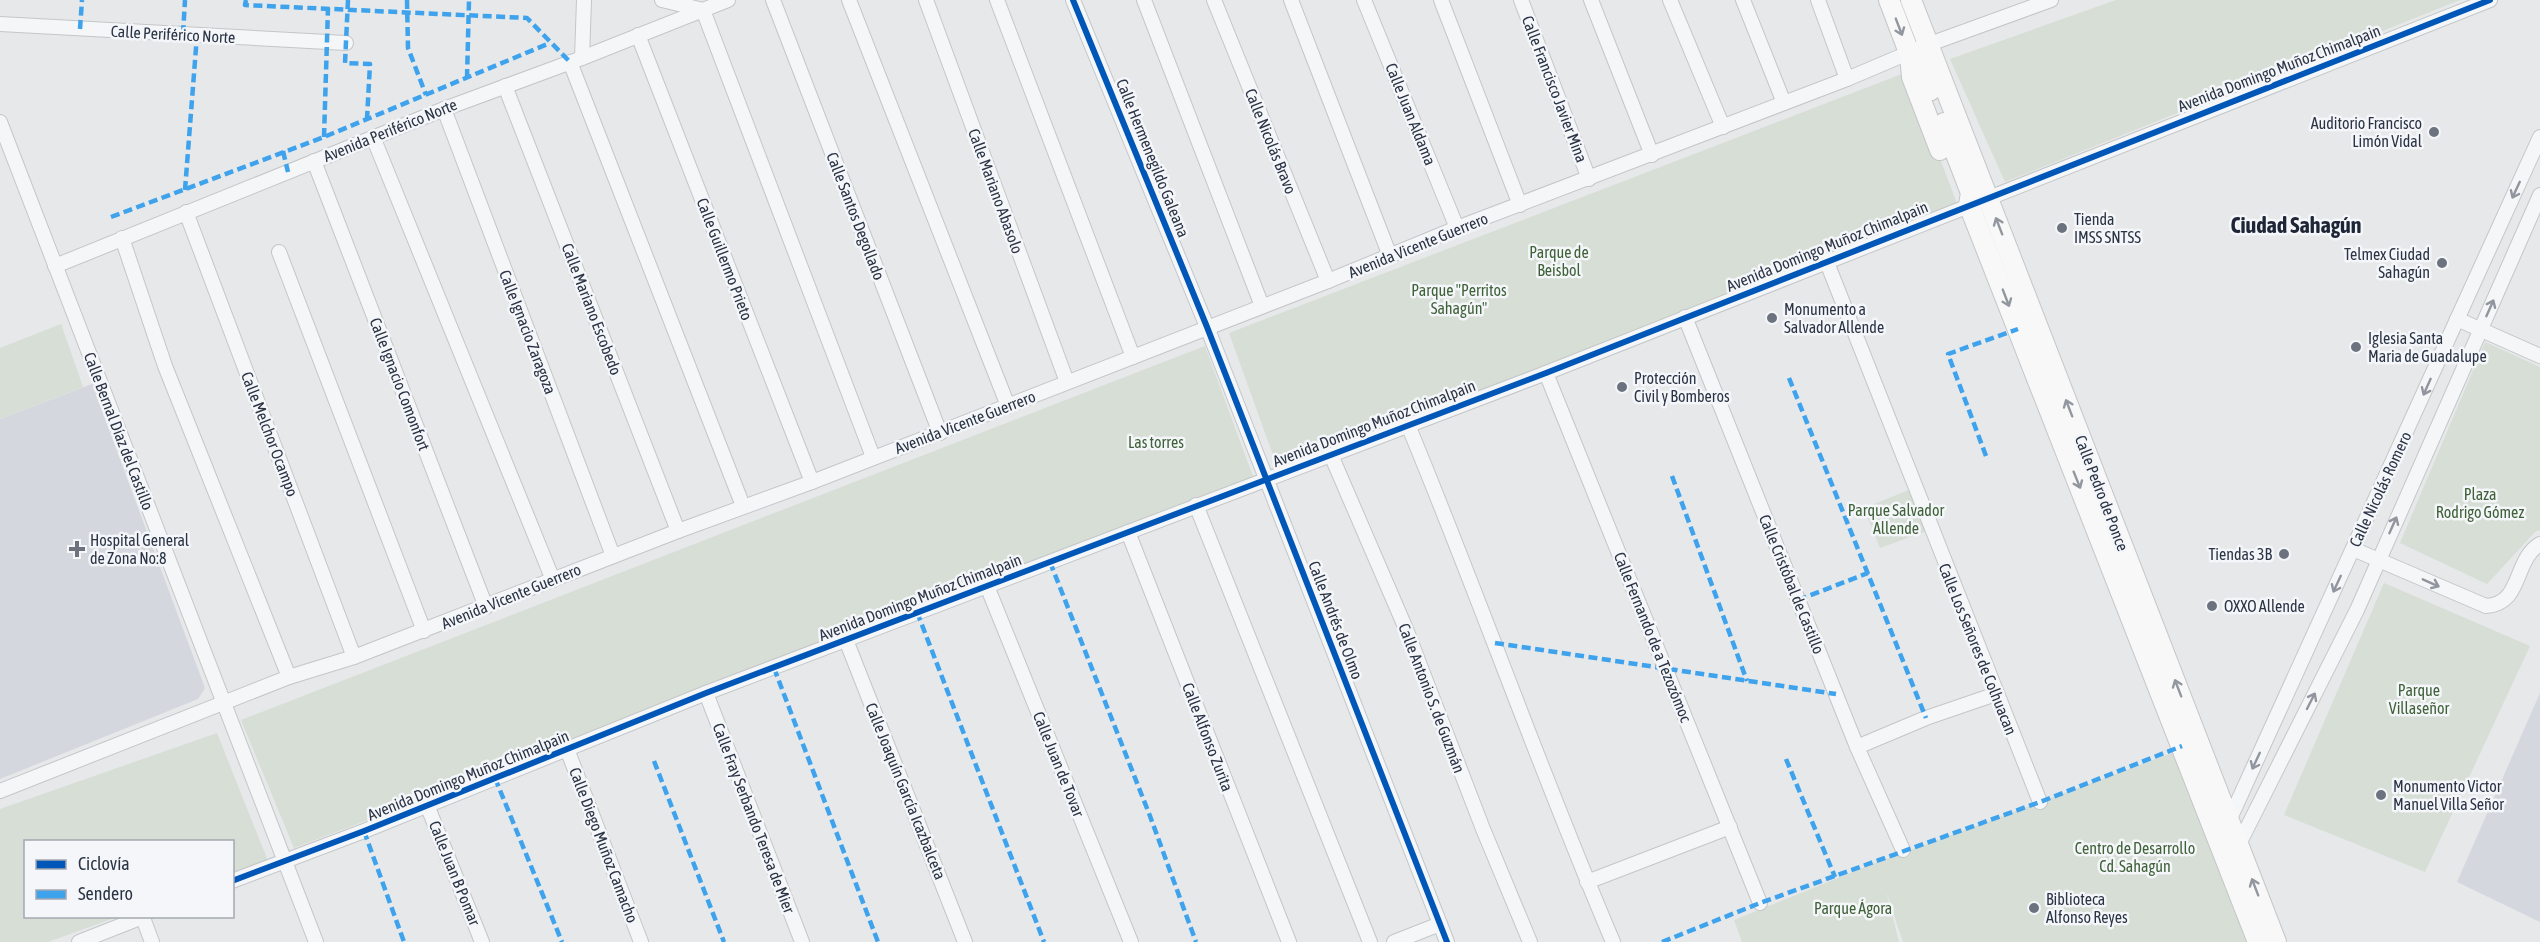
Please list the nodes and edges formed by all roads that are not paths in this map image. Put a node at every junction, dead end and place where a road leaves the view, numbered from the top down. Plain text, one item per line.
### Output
1 (584, 0) edge
2 (728, 0) edge
3 (773, 0) edge
4 (849, 0) edge
5 (926, 0) edge
6 (997, 0) edge
7 (1073, 0) edge
8 (1144, 0) edge
9 (1214, 0) edge
10 (1291, 0) edge
11 (1364, 0) edge
12 (1441, 0) edge
13 (1521, 0) edge
14 (1591, 0) edge
15 (1670, 0) edge
16 (1743, 0) edge
17 (1818, 0) edge
18 (1889, 0) edge
19 (1911, 0) edge
20 (2051, 0) edge
21 (2490, 0) edge
22 (670, 1) edge
23 (702, 10) junction
24 (0, 24) edge
25 (638, 35) junction
26 (346, 43) dead end
27 (1919, 50) junction
28 (576, 60) junction
29 (1847, 79) junction
30 (505, 86) junction
31 (1784, 103) junction
32 (444, 109) junction
33 (0, 122) edge
34 (1723, 127) junction
35 (373, 137) junction
36 (2540, 137) edge
37 (1652, 155) junction
38 (314, 160) junction
39 (1589, 179) junction
40 (2540, 195) edge
41 (1988, 197) junction
42 (1520, 205) junction
43 (1969, 205) junction
44 (186, 212) junction
45 (1457, 228) junction
46 (122, 238) junction
47 (279, 252) dead end
48 (1390, 256) junction
49 (1826, 260) junction
50 (55, 266) junction
51 (1328, 281) junction
52 (1262, 306) junction
53 (1685, 317) junction
54 (2457, 319) junction
55 (1207, 327) junction
56 (2480, 329) junction
57 (2540, 356) edge
58 (1132, 357) junction
59 (1546, 373) junction
60 (1066, 382) junction
61 (1008, 406) junction
62 (1408, 425) junction
63 (940, 433) junction
64 (1331, 455) junction
65 (873, 457) junction
66 (2391, 466) junction
67 (2415, 477) junction
68 (1267, 479) junction
69 (812, 482) junction
70 (1196, 505) junction
71 (743, 506) junction
72 (678, 531) junction
73 (1128, 532) junction
74 (2540, 544) edge
75 (2353, 549) junction
76 (613, 556) junction
77 (2378, 559) junction
78 (553, 580) junction
79 (987, 586) junction
80 (486, 606) junction
81 (424, 631) junction
82 (846, 640) junction
83 (354, 657) junction
84 (289, 677) junction
85 (706, 693) junction
86 (1996, 694) junction
87 (224, 703) junction
88 (1857, 747) junction
89 (567, 749) junction
90 (0, 791) edge
91 (2040, 802) dead end
92 (427, 805) junction
93 (2230, 819) junction
94 (1730, 827) junction
95 (2218, 840) junction
96 (2239, 845) junction
97 (1903, 850) dead end
98 (283, 860) junction
99 (2229, 866) junction
100 (234, 880) edge
101 (1587, 882) junction
102 (1760, 903) dead end
103 (141, 918) edge
104 (144, 918) edge
105 (1440, 924) junction
106 (79, 942) edge
107 (152, 942) edge
108 (316, 942) edge
109 (482, 942) edge
110 (641, 942) edge
111 (802, 942) edge
112 (965, 942) edge
113 (1131, 942) edge
114 (1289, 942) edge
115 (1370, 942) edge
116 (1394, 942) edge
117 (1448, 942) edge
118 (1530, 942) edge
119 (1612, 942) edge
120 (2258, 942) edge
121 (2276, 942) edge

1 - 28 street
2 - 23 street, Avenida Periférico Norte
3 - 63 street, Calle Santos Degollado
4 - 61 street
5 - 60 street, Calle Mariano Abasolo
6 - 58 street
7 - 55 street, Calle Hermenegildo Galeana
8 - 52 street
9 - 51 street, Calle Nicolás Bravo
10 - 48 street
11 - 45 street, Calle Juan Aldama
12 - 42 street
13 - 39 street, Calle Francisco Javier Mina
14 - 37 street
15 - 34 street
16 - 31 street
17 - 29 street
18 -> 27 street
19 - 27 street
20 - 27 street, Avenida Vicente Guerrero
21 - 41 street, Avenida Domingo Muñoz Chimalpain
22 - 23 street
23 - 25 street, Avenida Periférico Norte
23 - 65 street
24 - 26 street, Calle Periférico Norte
25 - 28 street, Avenida Periférico Norte
25 - 69 street, Calle Guillermo Prieto
27 - 29 street, Avenida Vicente Guerrero
27 - 41 street, Calle Pedro de Ponce
27 - 43 street, Calle Pedro de Ponce
28 - 30 street, Avenida Periférico Norte
28 - 71 street
29 - 31 street, Avenida Vicente Guerrero
30 - 32 street, Avenida Periférico Norte
30 - 72 street, Calle Mariano Escobedo
31 - 34 street, Avenida Vicente Guerrero
32 - 35 street, Avenida Periférico Norte
32 - 76 street, Calle Ignacio Zaragoza
33 - 50 street, Calle Bernal Díaz del Castillo
34 - 37 street, Avenida Vicente Guerrero
35 - 38 street, Avenida Periférico Norte
35 - 78 street
36 -> 54 street, Calle Nicolás Romero
37 - 39 street, Avenida Vicente Guerrero
38 - 44 street, Avenida Periférico Norte
38 - 80 street, Calle Ignacio Comonfort
39 - 42 street, Avenida Vicente Guerrero
56 -> 40 street, Calle Nicolás Romero
41 - 43 street, Avenida Domingo Muñoz Chimalpain
93 -> 41 street, Calle Pedro de Ponce
42 - 45 street, Avenida Vicente Guerrero
43 - 49 street, Avenida Domingo Muñoz Chimalpain
43 -> 95 street, Calle Pedro de Ponce
44 - 46 street, Avenida Periférico Norte
44 - 83 street, Calle Melchor Ocampo
45 - 48 street, Avenida Vicente Guerrero
46 - 50 street, Avenida Periférico Norte
46 - 84 street
47 - 81 street
48 - 51 street, Avenida Vicente Guerrero
49 - 53 street, Avenida Domingo Muñoz Chimalpain
49 - 86 street, Calle Los Señores de Colhuacan
50 - 87 street, Calle Bernal Díaz del Castillo
51 - 52 street, Avenida Vicente Guerrero
52 - 55 street, Avenida Vicente Guerrero
53 - 59 street, Avenida Domingo Muñoz Chimalpain
53 - 88 street, Calle Cristóbal de Castillo
54 - 56 street
54 -> 66 street, Calle Nicolás Romero
55 - 58 street, Avenida Vicente Guerrero
55 - 68 street, Calle Andrés de Olmo
56 - 57 street
56 - 67 street, Calle Nicolás Romero
58 - 60 street, Avenida Vicente Guerrero
59 - 62 street, Avenida Domingo Muñoz Chimalpain
59 - 94 street, Calle Fernando de a Tezozómoc
60 - 61 street, Avenida Vicente Guerrero
61 - 63 street, Avenida Vicente Guerrero
62 - 64 street, Avenida Domingo Muñoz Chimalpain
62 - 101 street
63 - 65 street, Avenida Vicente Guerrero
64 - 68 street, Avenida Domingo Muñoz Chimalpain
64 - 118 street, Calle Antonio S. de Guzmán
65 - 69 street, Avenida Vicente Guerrero
66 - 67 street
66 - 75 street, Calle Nicolás Romero
77 -> 67 street, Calle Nicolás Romero
68 - 70 street, Avenida Domingo Muñoz Chimalpain
68 - 105 street, Calle Andrés de Olmo
69 - 71 street, Avenida Vicente Guerrero
70 - 73 street, Avenida Domingo Muñoz Chimalpain
70 - 115 street
71 - 72 street, Avenida Vicente Guerrero
72 - 76 street, Avenida Vicente Guerrero
73 - 79 street, Avenida Domingo Muñoz Chimalpain
73 - 114 street, Calle Alfonso Zurita
77 -> 74 street
75 - 77 street
75 -> 93 street, Calle Nicolás Romero
76 - 78 street, Avenida Vicente Guerrero
96 -> 77 street, Calle Nicolás Romero
78 - 80 street, Avenida Vicente Guerrero
79 - 82 street, Avenida Domingo Muñoz Chimalpain
79 - 113 street, Calle Juan de Tovar
80 - 81 street, Avenida Vicente Guerrero
81 - 83 street, Avenida Vicente Guerrero
82 - 85 street, Avenida Domingo Muñoz Chimalpain
82 - 112 street, Calle Joaquín García Icazbalceta
83 - 84 street, Avenida Vicente Guerrero
84 - 87 street, Avenida Vicente Guerrero
85 - 89 street, Avenida Domingo Muñoz Chimalpain
85 - 111 street, Calle Fray Serbando Teresa de Mier
86 - 88 street
86 - 91 street, Calle Los Señores de Colhuacan
87 - 90 street, Avenida Vicente Guerrero
87 - 98 street, Calle Bernal Díaz del Castillo
88 - 97 street, Calle Cristóbal de Castillo
89 - 92 street, Avenida Domingo Muñoz Chimalpain
89 - 110 street, Calle Diego Muñoz Camacho
92 - 98 street, Avenida Domingo Muñoz Chimalpain
92 - 109 street, Calle Juan B Pomar
93 - 95 street, Calle Nicolás Romero
93 - 96 street, Calle Pedro de Ponce
94 - 101 street
94 - 102 street, Calle Fernando de a Tezozómoc
95 - 99 street, Calle Pedro de Ponce
96 - 99 street, Calle Nicolás Romero
121 -> 96 street, Calle Pedro de Ponce
98 - 100 street, Avenida Domingo Muñoz Chimalpain
98 - 108 street, Calle Bernal Díaz del Castillo
99 - 120 street, Calle Pedro de Ponce
101 - 119 street
103 - 106 street
104 - 107 street
105 - 116 street
105 - 117 street, Calle Andrés de Olmo

